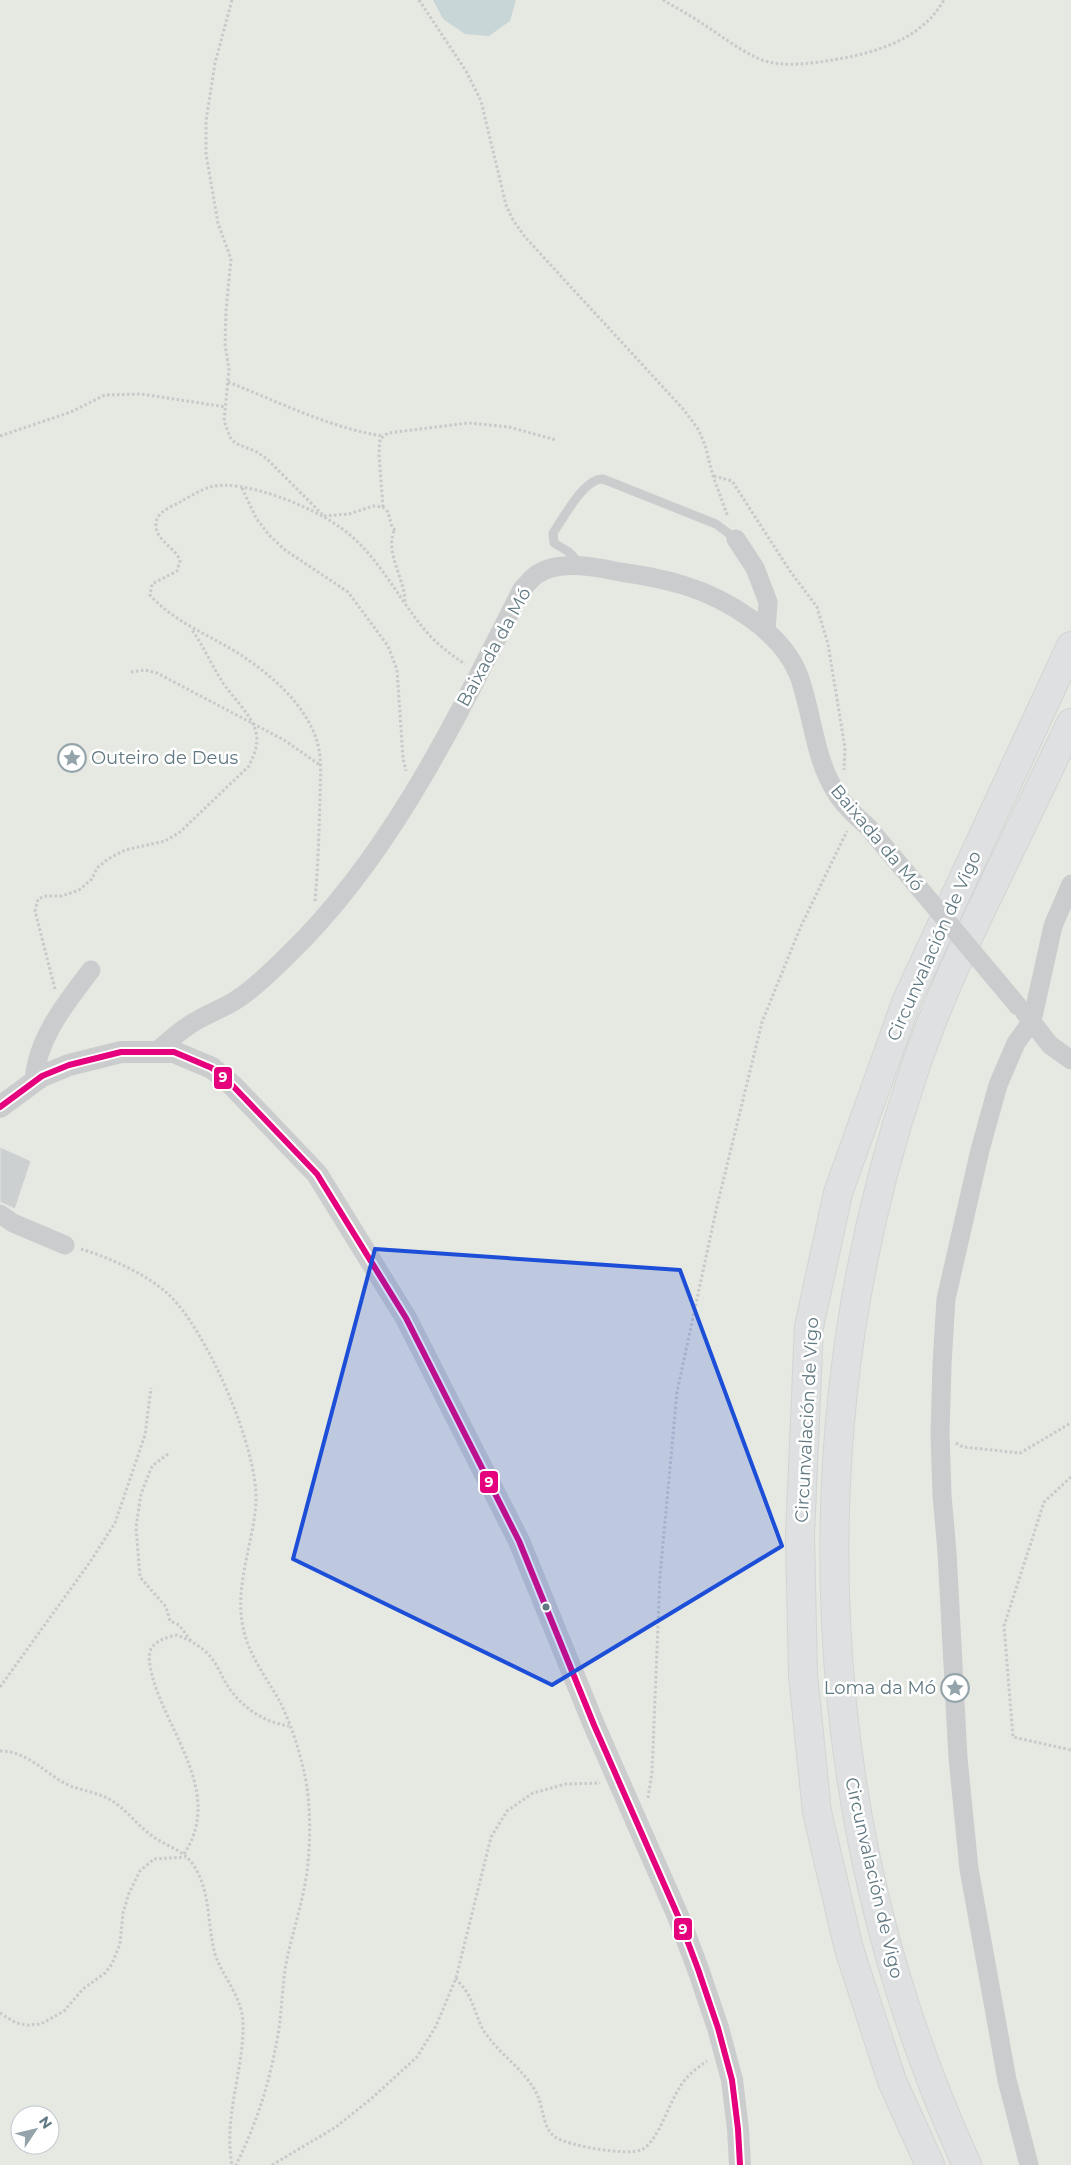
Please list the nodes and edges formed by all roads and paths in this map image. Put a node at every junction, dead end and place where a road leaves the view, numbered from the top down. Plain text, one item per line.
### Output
1 (232, 0) edge
2 (419, 0) edge
3 (663, 0) edge
4 (944, 0) edge
5 (228, 382) junction
6 (226, 407) junction
7 (0, 436) edge
8 (382, 436) junction
9 (556, 440) dead end
10 (713, 476) junction
11 (242, 488) junction
12 (383, 507) junction
13 (324, 516) junction
14 (736, 539) junction
15 (582, 567) junction
16 (405, 602) junction
17 (190, 627) junction
18 (766, 631) junction
19 (1071, 646) edge
20 (131, 672) dead end
21 (480, 672) junction
22 (252, 722) junction
23 (1071, 723) edge
24 (321, 765) junction
25 (844, 774) dead end
26 (414, 790) junction
27 (861, 821) junction
28 (1071, 884) edge
29 (321, 921) junction
30 (91, 970) dead end
31 (61, 1010) junction
32 (1032, 1020) junction
33 (158, 1051) junction
34 (1071, 1060) edge
35 (34, 1081) junction
36 (0, 1107) edge
37 (0, 1214) edge
38 (65, 1244) joint
39 (151, 1388) dead end
40 (1071, 1423) edge
41 (940, 1434) junction
42 (168, 1454) dead end
43 (1071, 1477) edge
44 (192, 1641) junction
45 (0, 1687) edge
46 (290, 1726) junction
47 (1071, 1750) edge
48 (0, 1752) edge
49 (620, 1782) junction
50 (642, 1833) junction
51 (185, 1856) junction
52 (456, 1978) junction
53 (0, 2013) edge
54 (724, 2048) junction
55 (234, 2165) edge
56 (272, 2165) edge
57 (740, 2165) edge
58 (930, 2165) edge
59 (967, 2165) edge
60 (1029, 2165) edge

1 - 5 path
2 - 10 path
3 - 4 path
5 - 6 path
5 - 8 path
6 - 7 path
6 - 13 path
8 - 9 path
8 - 12 path
10 - 14 path
10 - 25 path
11 - 13 path
11 - 17 path
11 - 26 path
12 - 13 path
12 - 16 path
13 - 16 path
14 - 15 lane
14 - 18 street
15 - 18 street, Baixada da Mó
15 - 21 street, Baixada da Mó
16 - 21 path
17 - 22 path
17 - 24 path
18 - 27 street, Baixada da Mó
19 - 58 highway, Circunvalación de Vigo
20 - 22 path
21 - 26 street, Baixada da Mó
22 - 24 path
22 - 31 path
23 - 59 highway, Circunvalación de Vigo
24 - 29 path
26 - 29 street, Baixada da Mó
27 - 32 street, Baixada da Mó, bridge
27 - 50 path
28 - 32 street
29 - 33 street, Baixada da Mó
30 - 31 street
31 - 35 street
32 - 34 street, Baixada da Mó
32 - 41 street
33 - 35 street
33 - 49 street
35 - 36 street
37 - 38 street
38 - 46 path
39 - 45 path
40 - 41 path
41 - 60 street
42 - 44 path
43 - 47 path
44 - 46 path
44 - 51 path
46 - 55 path
48 - 51 path
49 - 50 street
49 - 52 path
50 - 54 street
51 - 53 path
51 - 55 path
52 - 54 path
52 - 56 path
54 - 57 street

